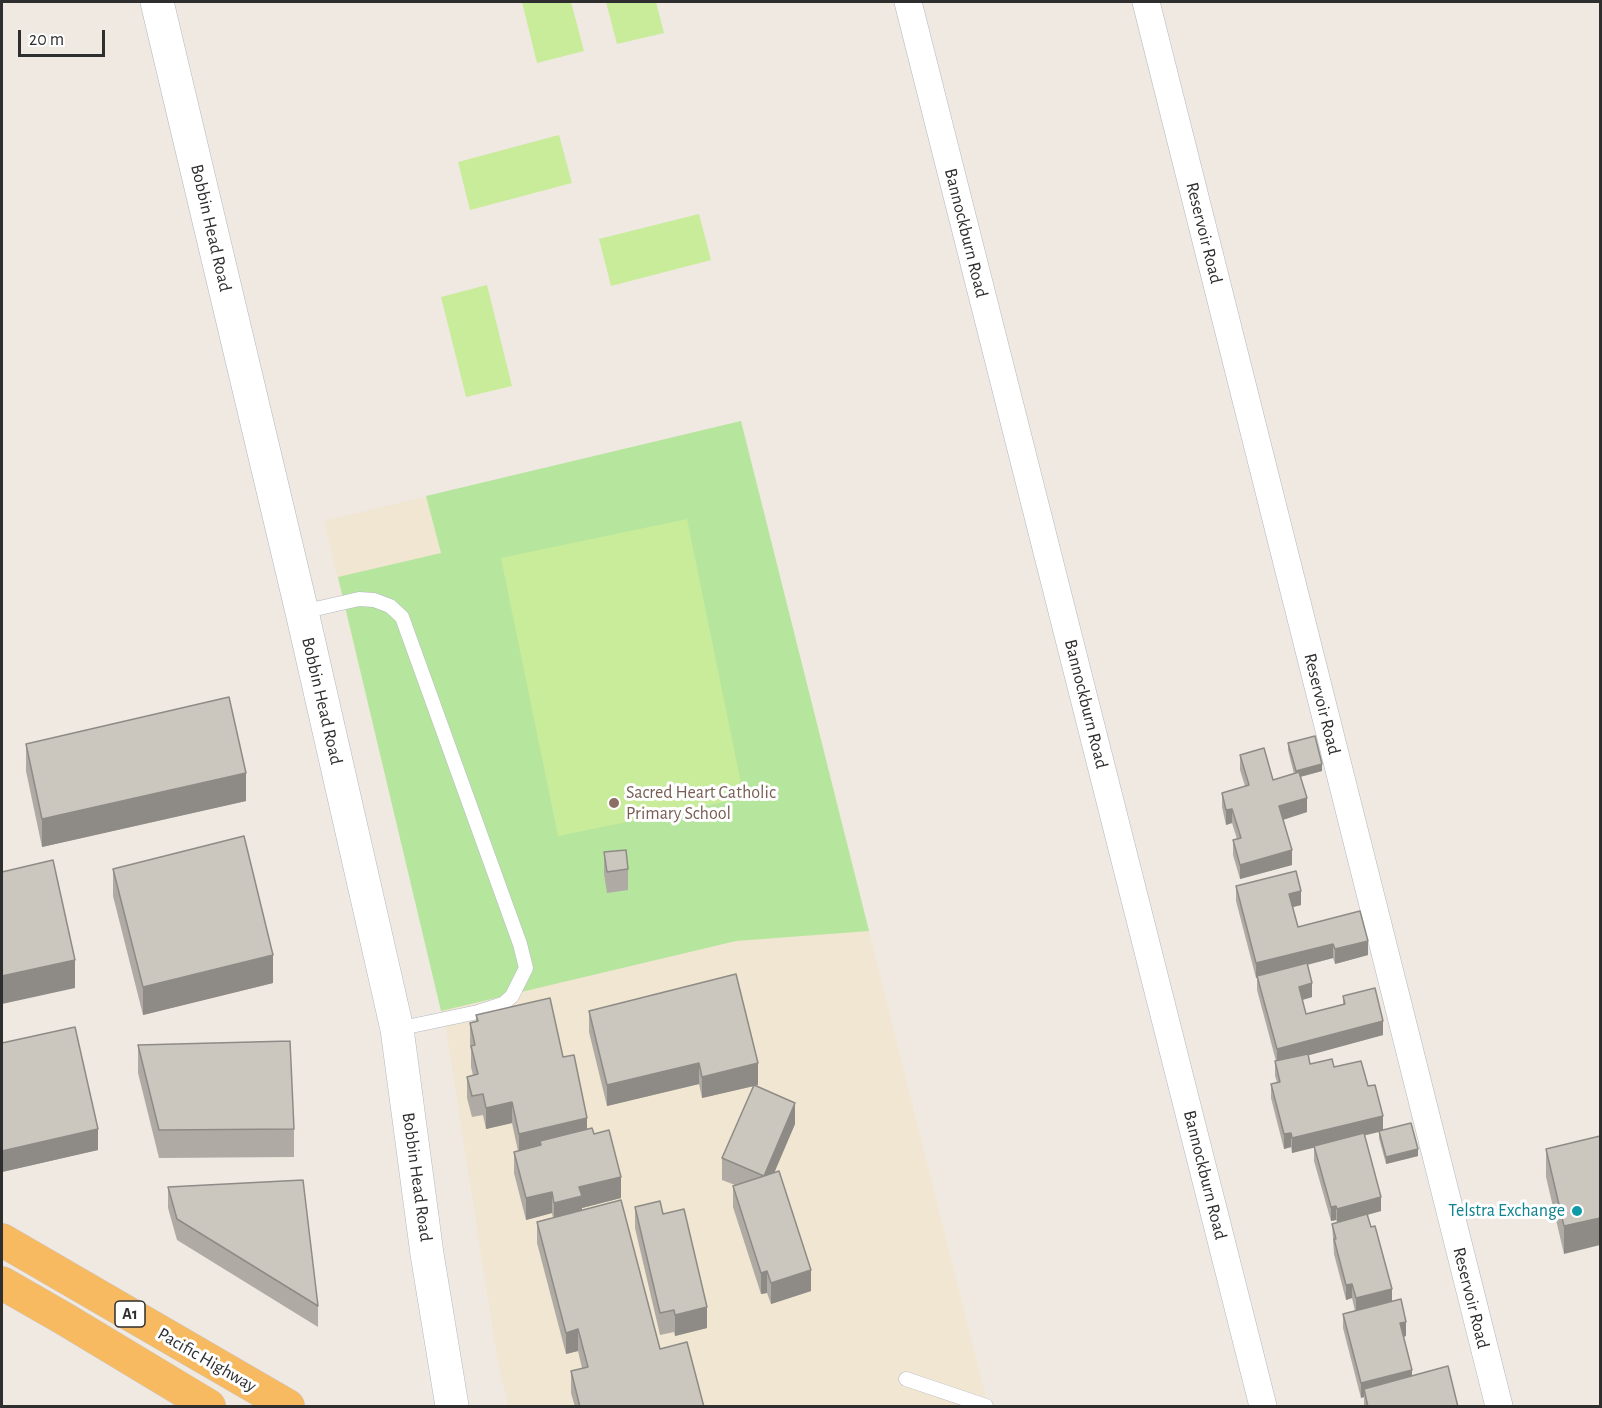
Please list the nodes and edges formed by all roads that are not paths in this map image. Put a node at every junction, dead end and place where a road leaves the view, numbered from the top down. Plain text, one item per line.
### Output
1 (157, 2) edge
2 (908, 2) edge
3 (1146, 2) edge
4 (302, 612) junction
5 (397, 1029) junction
6 (2, 1240) edge
7 (2, 1283) edge
8 (906, 1379) dead end
9 (208, 1407) edge
10 (288, 1407) edge
11 (452, 1407) edge
12 (986, 1407) edge
13 (1263, 1407) edge
14 (1499, 1407) edge

1 - 4 main road, Bobbin Head Road
2 - 13 street, Bannockburn Road
3 - 14 street, Reservoir Road
4 - 5 main road, Bobbin Head Road
4 - 5 lane
5 - 11 main road, Bobbin Head Road
6 - 10 highway, Pacific Highway / A1
7 - 9 highway, Pacific Highway / A1
8 - 12 lane

